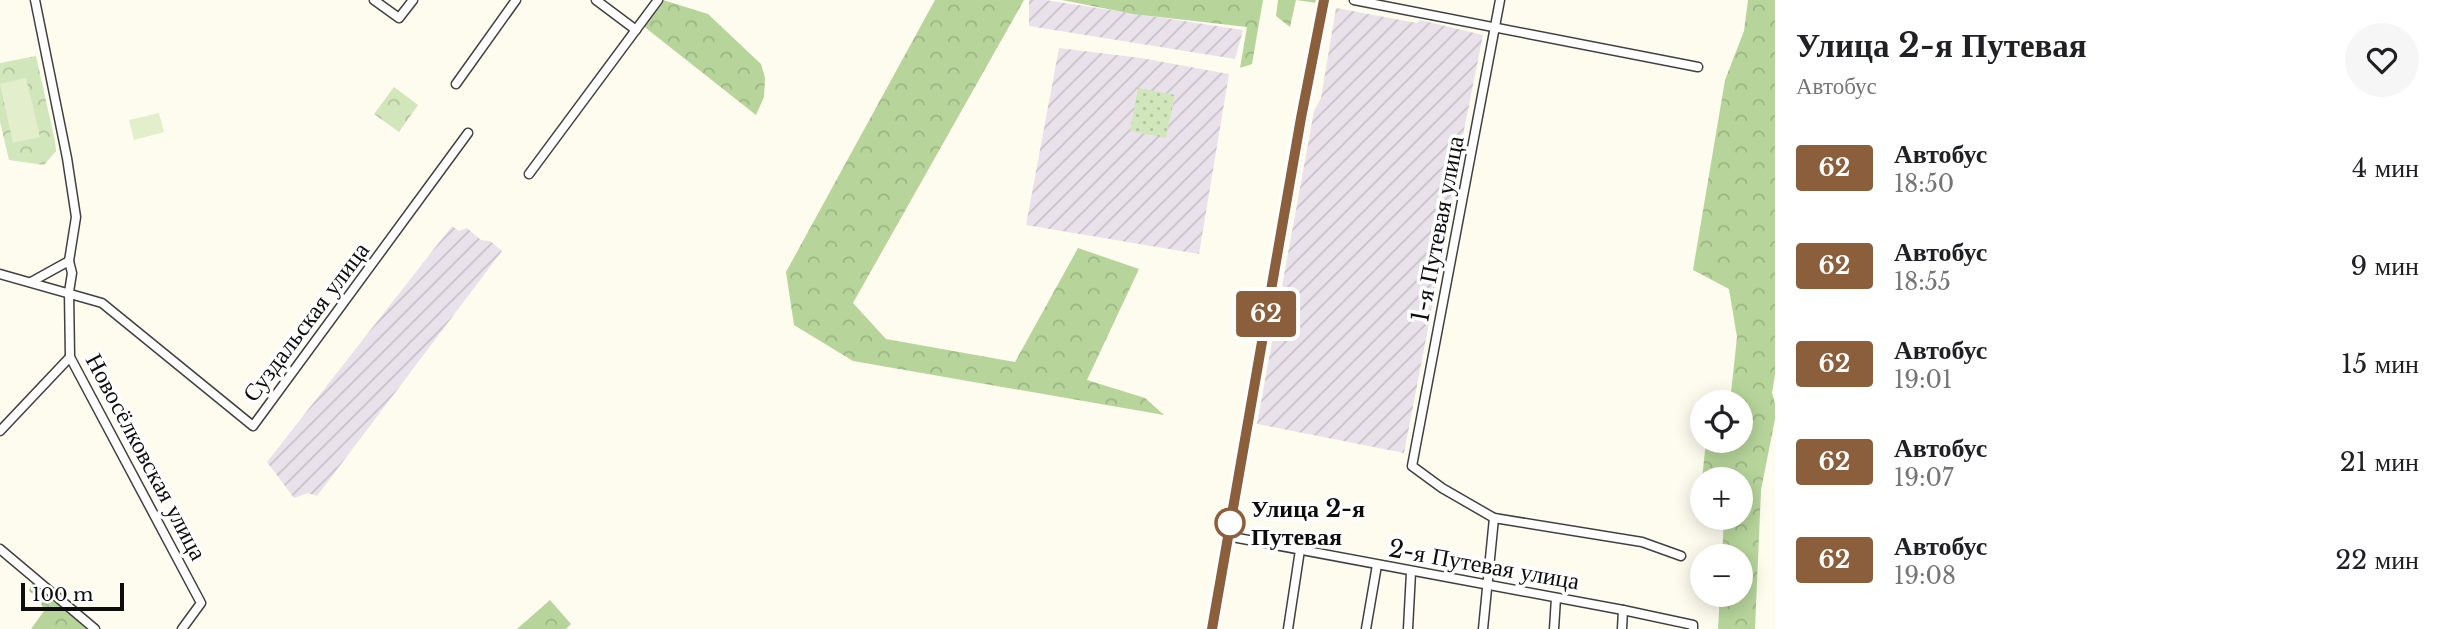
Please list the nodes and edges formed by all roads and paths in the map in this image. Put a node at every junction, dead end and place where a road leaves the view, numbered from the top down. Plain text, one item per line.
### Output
1 (35, 0) edge
2 (374, 0) edge
3 (413, 0) edge
4 (515, 0) edge
5 (596, 0) edge
6 (658, 0) edge
7 (1324, 0) edge
8 (1354, 0) edge
9 (1500, 0) edge
10 (1496, 28) junction
11 (636, 30) junction
12 (1698, 66) dead end
13 (456, 84) dead end
14 (468, 133) dead end
15 (529, 174) dead end
16 (69, 261) junction
17 (0, 274) edge
18 (31, 282) junction
19 (69, 292) junction
20 (70, 357) junction
21 (0, 431) edge
22 (1412, 466) joint
23 (1494, 518) junction
24 (1227, 536) junction
25 (0, 549) edge
26 (1300, 550) junction
27 (1681, 556) dead end
28 (1377, 565) junction
29 (1411, 572) junction
30 (1486, 584) junction
31 (1556, 598) junction
32 (1623, 610) junction
33 (1693, 627) edge
34 (95, 629) edge
35 (182, 629) edge
36 (1212, 629) edge
37 (1289, 629) edge
38 (1366, 629) edge
39 (1408, 629) edge
40 (1483, 629) edge
41 (1554, 629) edge
42 (1622, 629) edge

1 - 16 street, Новосёлковская улица
2 - 3 street
4 - 13 street
5 - 11 street
6 - 11 street
7 - 24 street
8 - 10 street
9 - 10 street, 1-я Путевая улица
10 - 12 street
10 - 22 street, 1-я Путевая улица
11 - 15 street
14 - 19 street, Суздальская улица
16 - 18 street
16 - 19 street, Новосёлковская улица
17 - 18 street, Суздальская улица
18 - 19 street, Суздальская улица
19 - 20 street, Новосёлковская улица
20 - 21 street
20 - 35 street, Новосёлковская улица
22 - 23 street, 2-я Путевая улица
23 - 27 street, 2-я Путевая улица
23 - 30 street
24 - 26 street, 2-я Путевая улица
24 - 36 street
25 - 34 street
26 - 28 street, 2-я Путевая улица
26 - 37 street
28 - 29 street, 2-я Путевая улица
28 - 38 street
29 - 30 street, 2-я Путевая улица
29 - 39 street
30 - 31 street, 2-я Путевая улица
30 - 40 street
31 - 32 street, 2-я Путевая улица
31 - 41 street
32 - 33 street, 2-я Путевая улица
32 - 42 street

